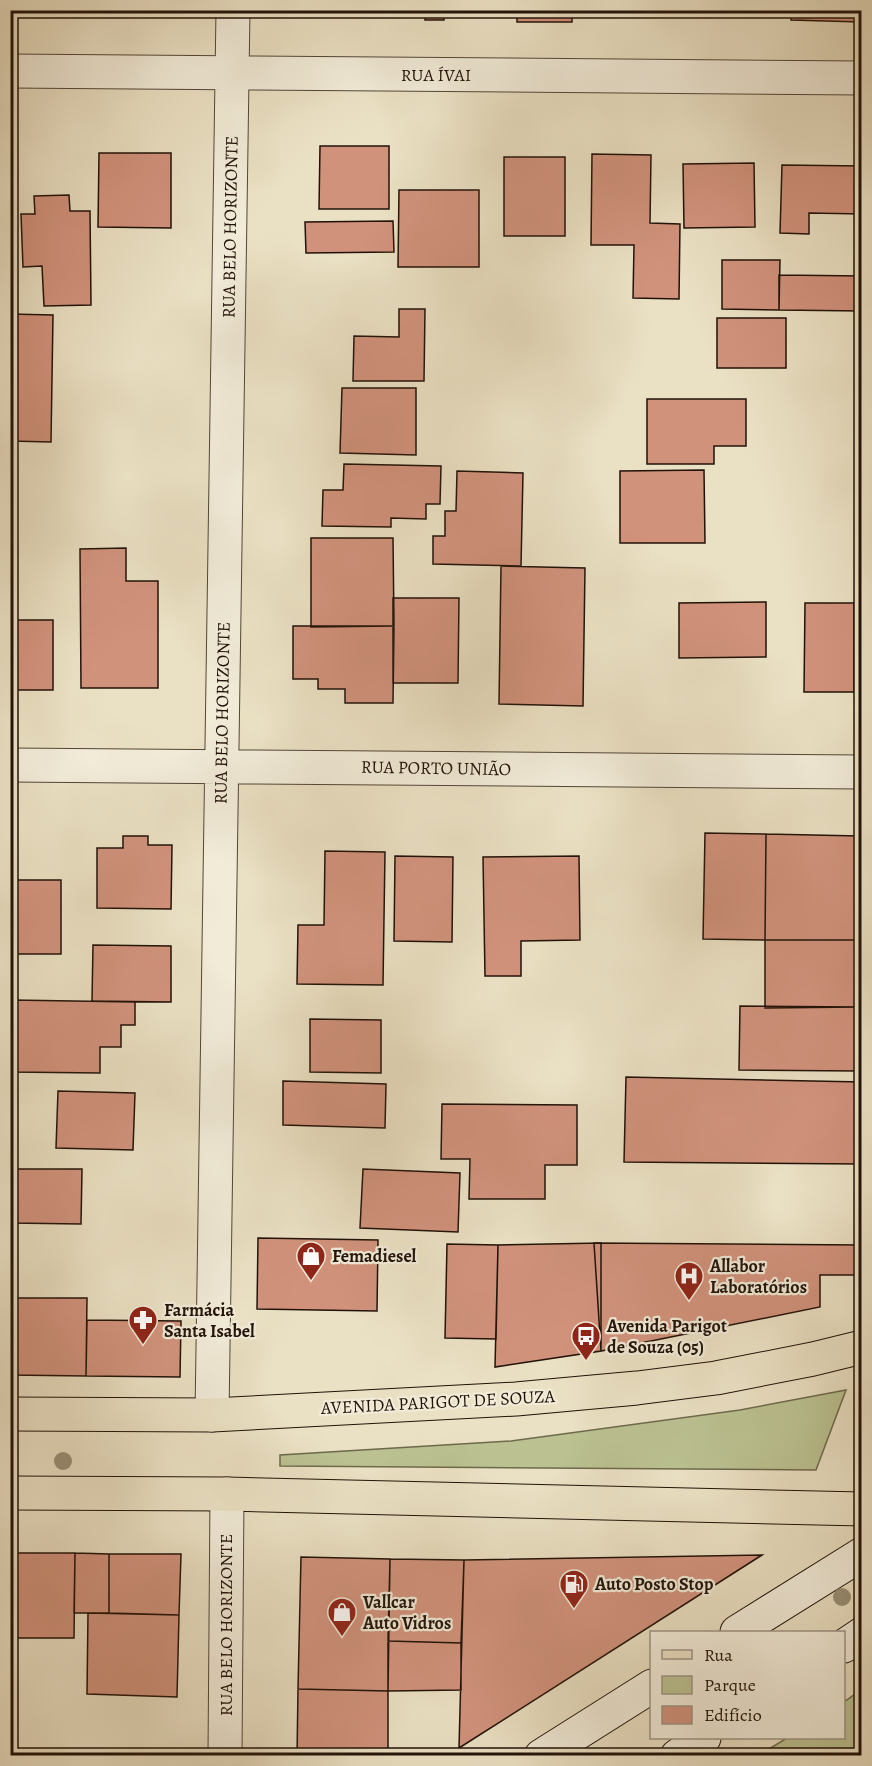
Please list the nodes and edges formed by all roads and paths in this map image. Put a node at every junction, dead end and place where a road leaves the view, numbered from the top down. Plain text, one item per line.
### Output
1 (233, 10) edge
2 (10, 71) edge
3 (232, 73) junction
4 (861, 78) edge
5 (10, 765) edge
6 (221, 766) junction
7 (861, 772) edge
8 (861, 1347) edge
9 (10, 1413) edge
10 (212, 1415) junction
11 (10, 1493) edge
12 (227, 1494) junction
13 (861, 1509) edge
14 (861, 1554) edge
15 (739, 1631) edge
16 (861, 1634) edge
17 (845, 1645) edge
18 (650, 1687) edge
19 (701, 1739) edge
20 (225, 1755) edge
21 (541, 1755) edge
22 (677, 1755) edge

1 - 3 street, RUA BELO HORIZONTE
2 - 3 street, RUA ÍVAI
3 - 4 street, RUA ÍVAI
3 - 6 street, RUA BELO HORIZONTE
5 - 6 street, RUA PORTO UNIÃO
6 - 7 street, RUA PORTO UNIÃO
6 - 10 street, RUA BELO HORIZONTE
8 - 10 main road, AVENIDA PARIGOT DE SOUZA
9 - 10 main road, AVENIDA PARIGOT DE SOUZA
11 - 12 main road
12 - 13 main road
12 - 20 street, RUA BELO HORIZONTE
14 - 15 street
16 - 17 street
18 - 21 street
19 - 22 street

